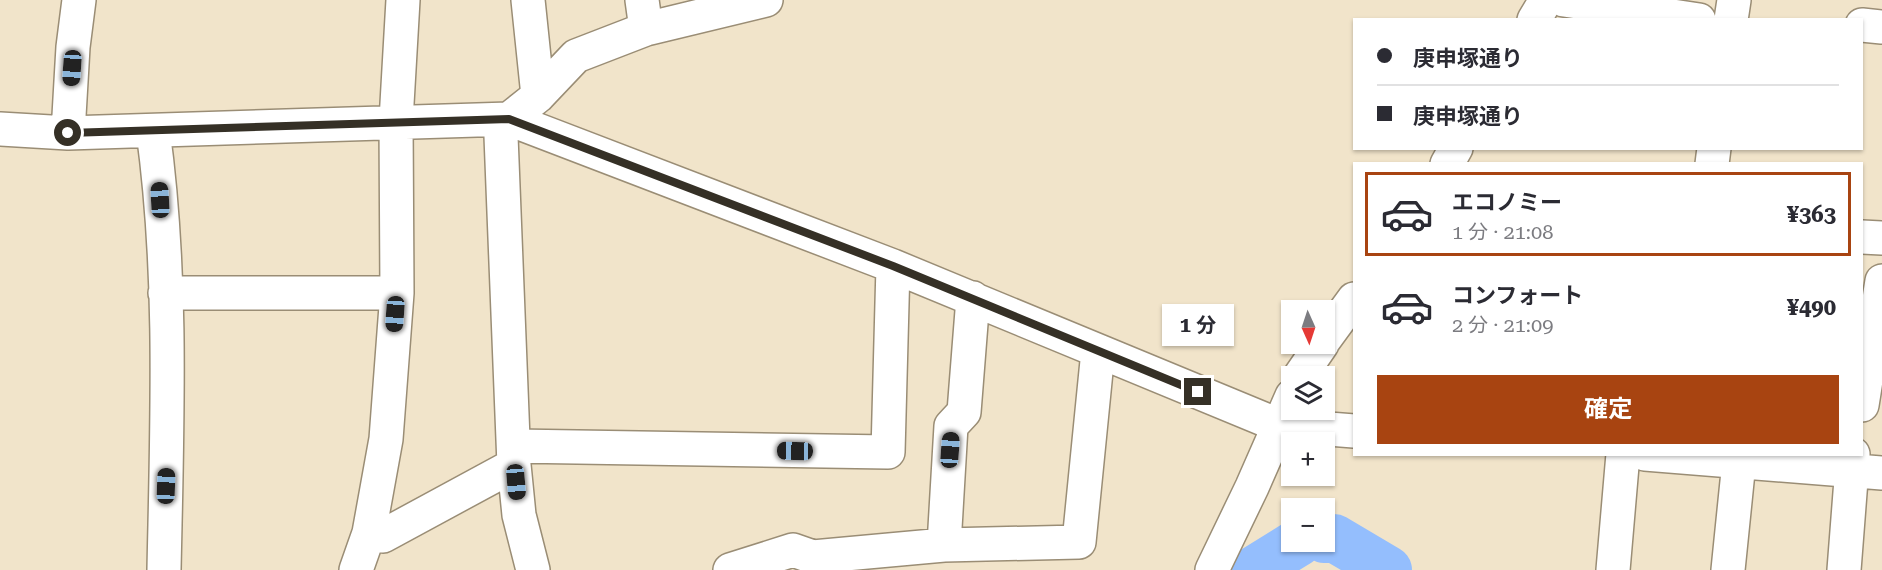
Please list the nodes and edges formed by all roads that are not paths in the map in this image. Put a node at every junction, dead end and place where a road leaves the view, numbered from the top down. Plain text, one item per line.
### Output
1 (79, 0) edge
2 (404, 0) edge
3 (528, 0) edge
4 (766, 0) edge
5 (1546, 0) edge
6 (1564, 0) edge
7 (1734, 0) edge
8 (1858, 0) edge
9 (644, 15) edge
10 (1535, 18) edge
11 (1686, 18) edge
12 (1731, 18) edge
13 (1856, 18) edge
14 (1863, 25) edge
15 (1882, 27) edge
16 (538, 96) junction
17 (509, 119) junction
18 (396, 121) junction
19 (0, 129) edge
20 (153, 131) junction
21 (68, 133) junction
22 (1863, 237) edge
23 (1882, 238) edge
24 (893, 266) junction
25 (1882, 280) edge
26 (165, 293) junction
27 (397, 293) junction
28 (973, 298) junction
29 (1353, 300) edge
30 (1335, 325) edge
31 (1098, 351) junction
32 (1863, 399) edge
33 (1281, 409) edge
34 (1281, 419) edge
35 (1318, 420) edge
36 (1353, 431) edge
37 (515, 455) junction
38 (1623, 456) edge
39 (1672, 456) edge
40 (1739, 462) junction
41 (1862, 466) edge
42 (369, 533) junction
43 (944, 545) junction
44 (814, 564) edge
45 (164, 570) edge
46 (356, 570) edge
47 (533, 570) edge
48 (730, 570) edge
49 (1212, 570) edge
50 (1613, 570) edge
51 (1728, 570) edge
52 (1844, 570) edge

1 - 21 street
2 - 18 street
3 - 16 street
4 - 9 street
5 - 10 street
6 - 11 street
7 - 12 street
8 - 13 street
9 - 16 street
14 - 15 street
16 - 17 street
17 - 18 street
17 - 24 street
17 - 37 street
18 - 20 street
18 - 27 street
19 - 21 street
20 - 21 street
20 - 26 street
22 - 23 street
24 - 28 street
24 - 37 street
25 - 32 street
26 - 27 street
26 - 45 street
27 - 42 street
28 - 31 street
28 - 43 street
29 - 30 street
31 - 33 street
31 - 43 street
34 - 49 street
35 - 36 street
37 - 42 street
37 - 47 street
38 - 50 street
39 - 40 street
40 - 41 street
40 - 51 street
41 - 52 street
42 - 46 street
43 - 44 street
44 - 48 street

